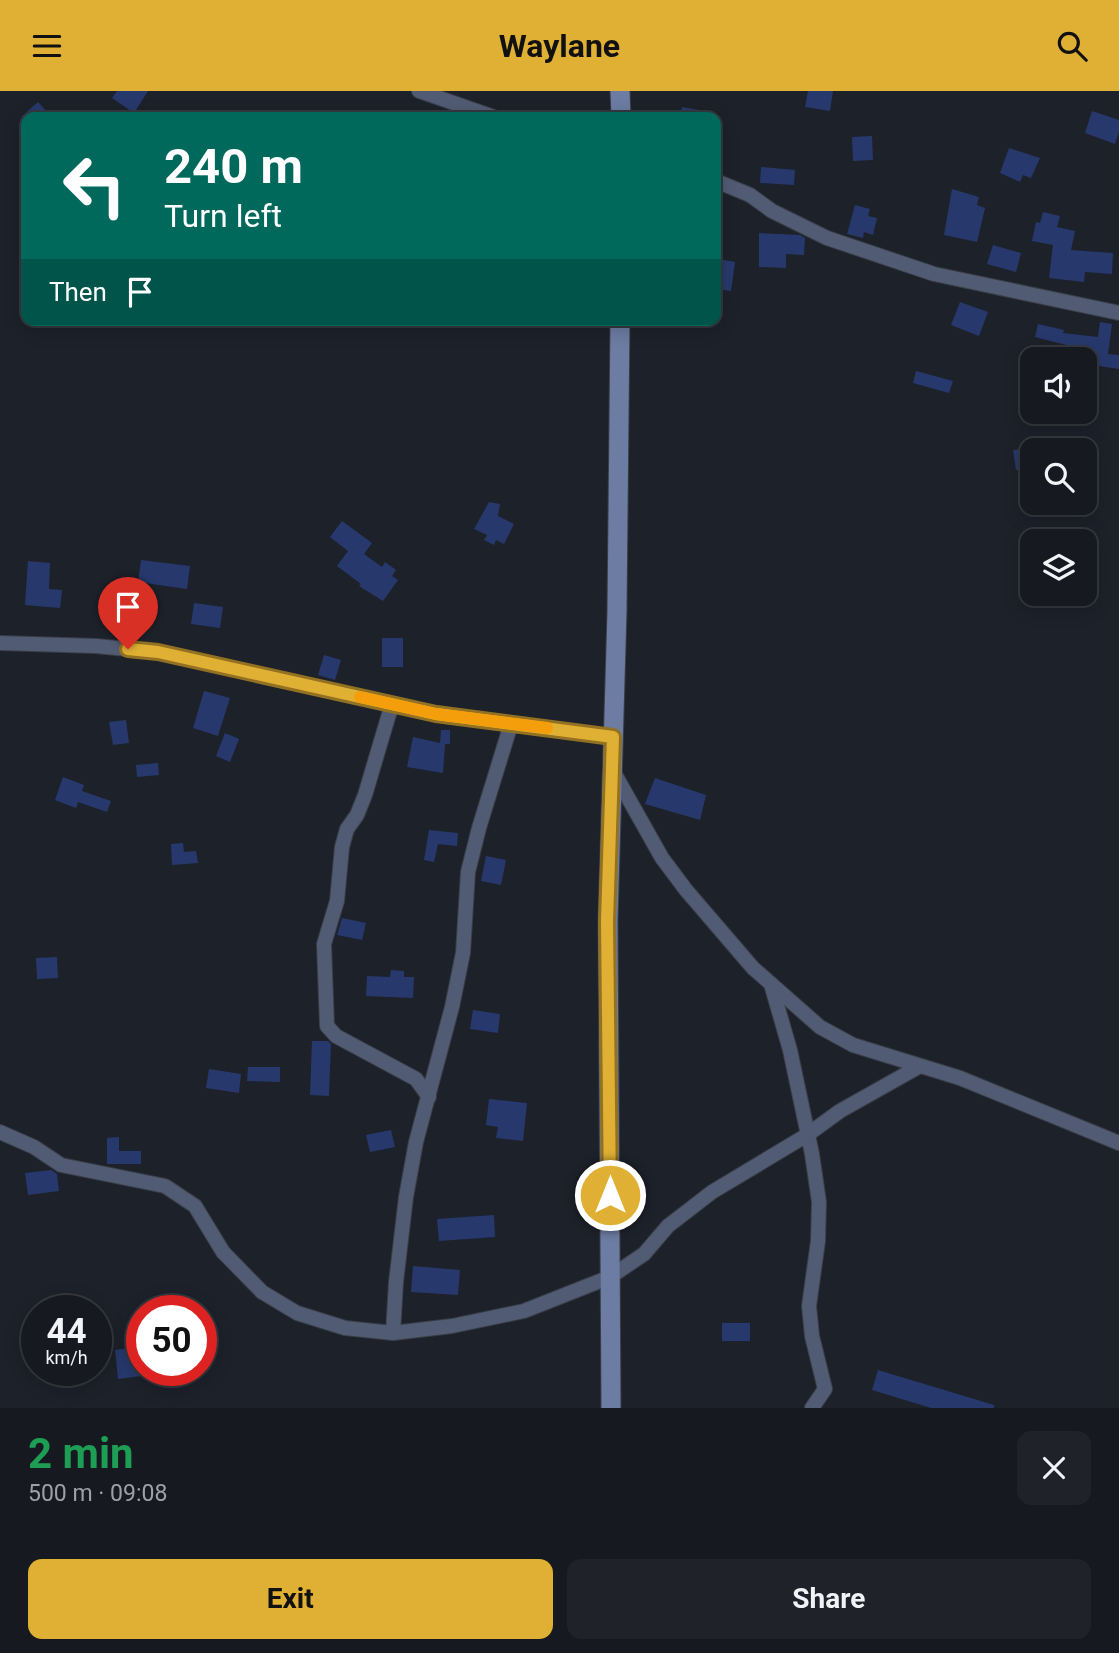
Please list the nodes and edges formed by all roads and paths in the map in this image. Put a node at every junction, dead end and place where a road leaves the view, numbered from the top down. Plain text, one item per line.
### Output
1 (419, 91) edge
2 (620, 91) edge
3 (480, 112) edge
4 (621, 112) edge
5 (721, 183) edge
6 (1119, 313) edge
7 (620, 326) edge
8 (0, 643) edge
9 (392, 704) junction
10 (511, 724) junction
11 (613, 737) junction
12 (612, 770) junction
13 (771, 984) junction
14 (920, 1066) junction
15 (429, 1097) junction
16 (0, 1132) edge
17 (807, 1135) junction
18 (1119, 1143) edge
19 (610, 1277) junction
20 (393, 1333) junction
21 (614, 1407) edge
22 (812, 1408) edge

1 - 3 street
2 - 4 main road
5 - 6 street
7 - 11 main road
8 - 9 street
9 - 10 street
9 - 15 street
10 - 11 street
10 - 15 street
11 - 12 main road
12 - 13 street
12 - 19 main road
13 - 14 street
13 - 17 street
14 - 17 street
14 - 18 street
15 - 20 street
16 - 20 street
17 - 19 street
17 - 22 street
19 - 20 street
19 - 21 main road

